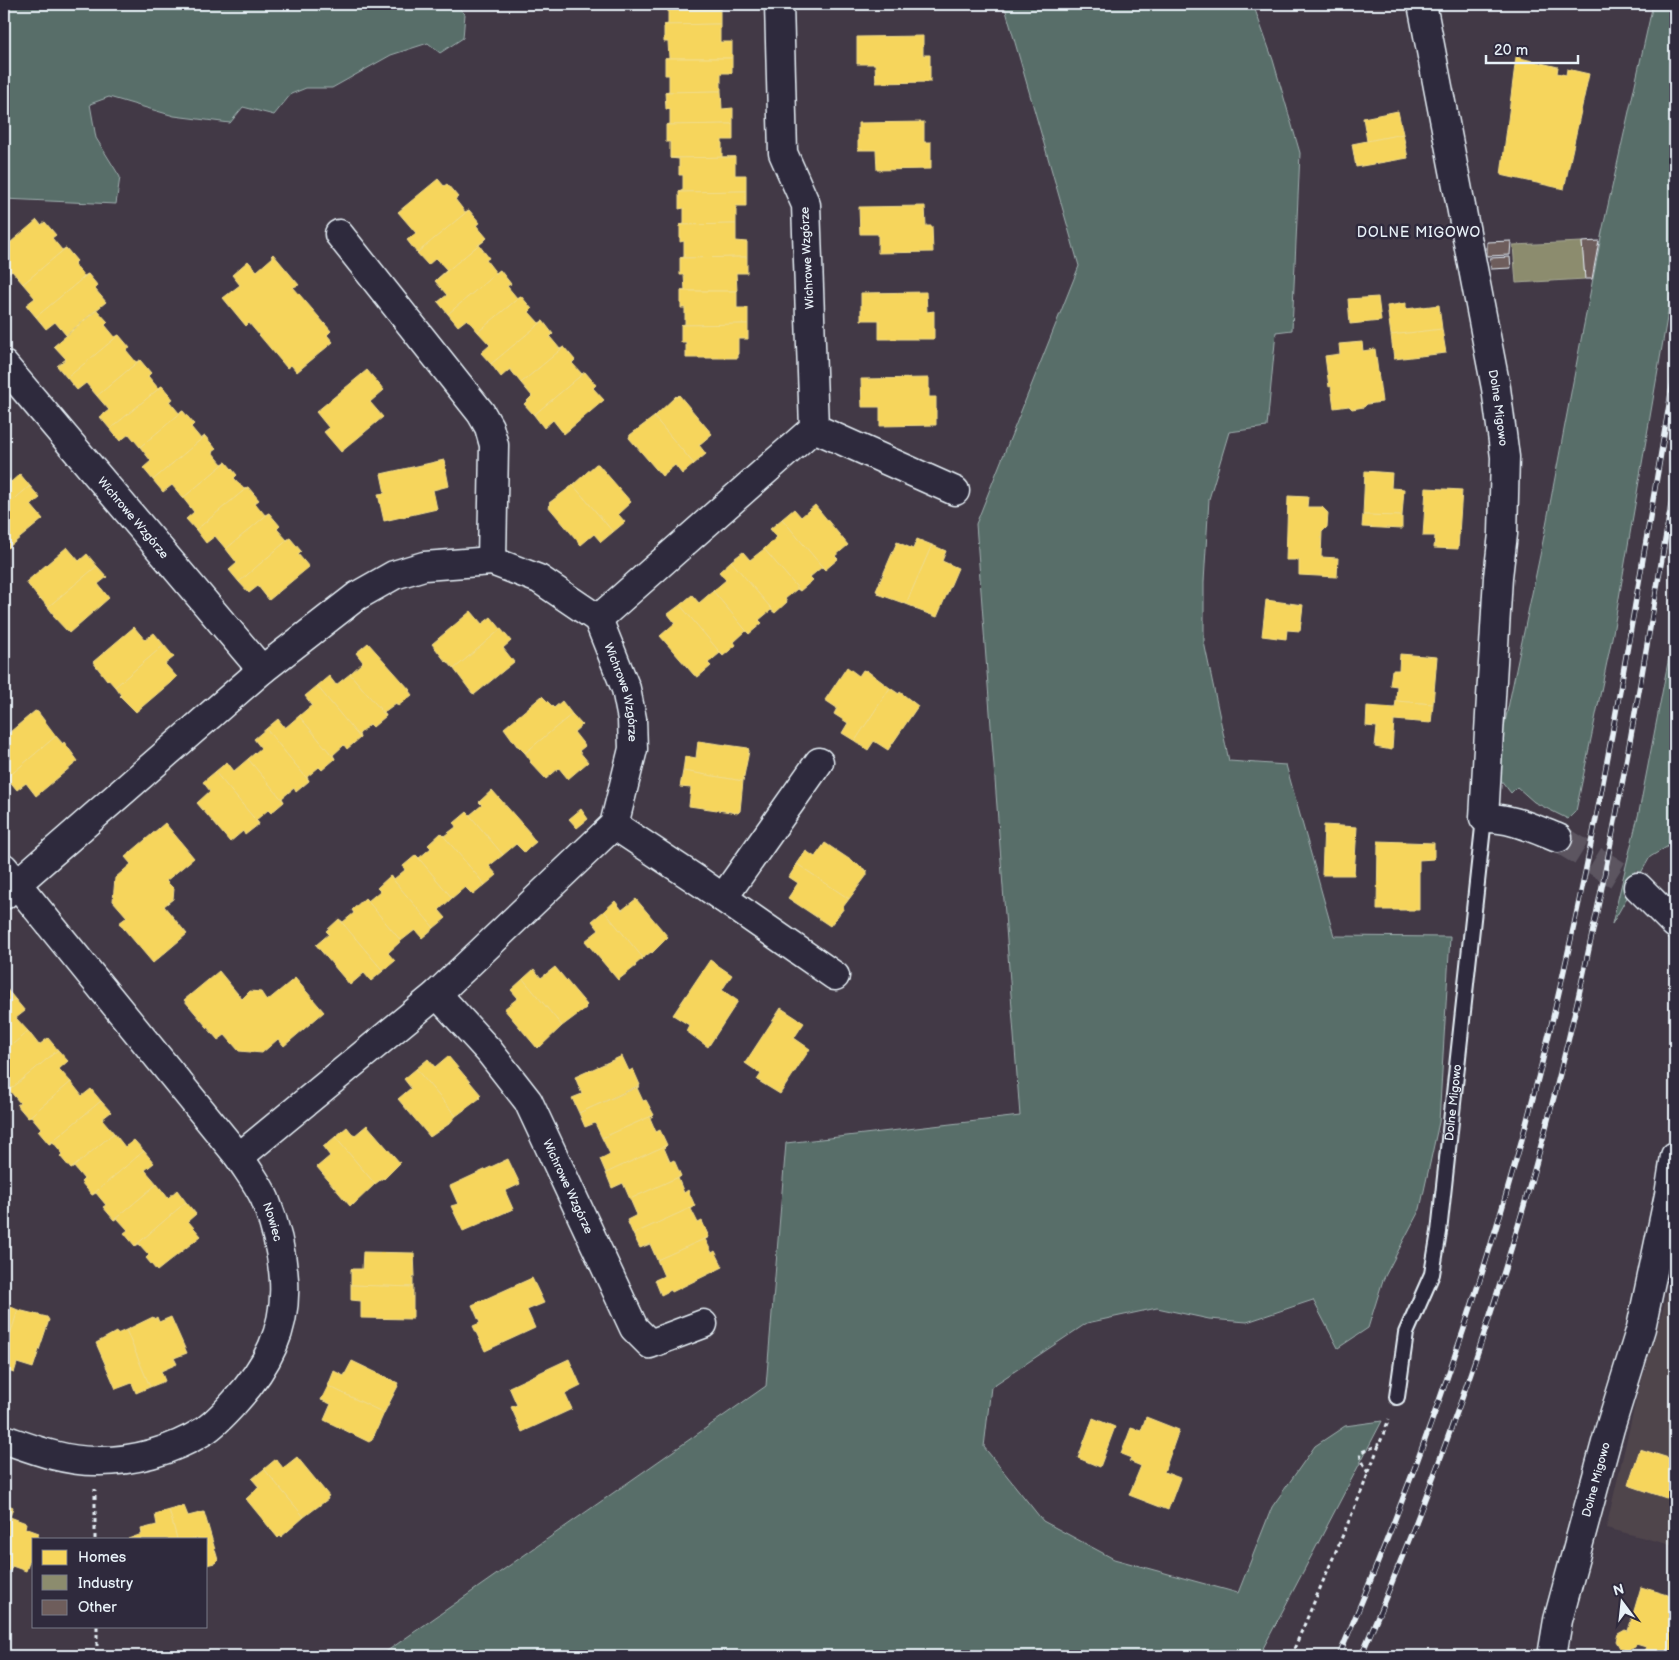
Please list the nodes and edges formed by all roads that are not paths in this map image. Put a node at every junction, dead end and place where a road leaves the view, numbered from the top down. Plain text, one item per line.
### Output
1 (780, 4) edge
2 (1422, 4) edge
3 (339, 234) dead end
4 (4, 365) edge
5 (814, 428) junction
6 (955, 491) dead end
7 (492, 561) junction
8 (598, 619) junction
9 (262, 670) junction
10 (819, 762) dead end
11 (1484, 818) junction
12 (614, 825) junction
13 (1558, 838) tunnel mouth
14 (8, 883) edge
15 (1638, 887) tunnel mouth
16 (723, 898) junction
17 (1675, 924) edge
18 (834, 976) dead end
19 (437, 994) junction
20 (1675, 1156) edge
21 (239, 1157) junction
22 (703, 1324) dead end
23 (1397, 1397) road end
24 (4, 1439) edge
25 (1552, 1656) edge

1 - 5 street, Wichrowe Wzgórze
2 - 11 street, Dolne Migowo
3 - 7 street
4 - 9 street, Wichrowe Wzgórze
5 - 6 street
5 - 8 street
7 - 8 street
7 - 9 street
8 - 12 street, Wichrowe Wzgórze
9 - 14 street
10 - 16 street
11 - 13 street
11 - 23 lane, Dolne Migowo
12 - 16 street
12 - 19 street
14 - 21 street, Nowiec
15 - 17 street
16 - 18 street
19 - 21 street
19 - 22 street, Wichrowe Wzgórze
20 - 25 street, Dolne Migowo
21 - 24 street, Nowiec

